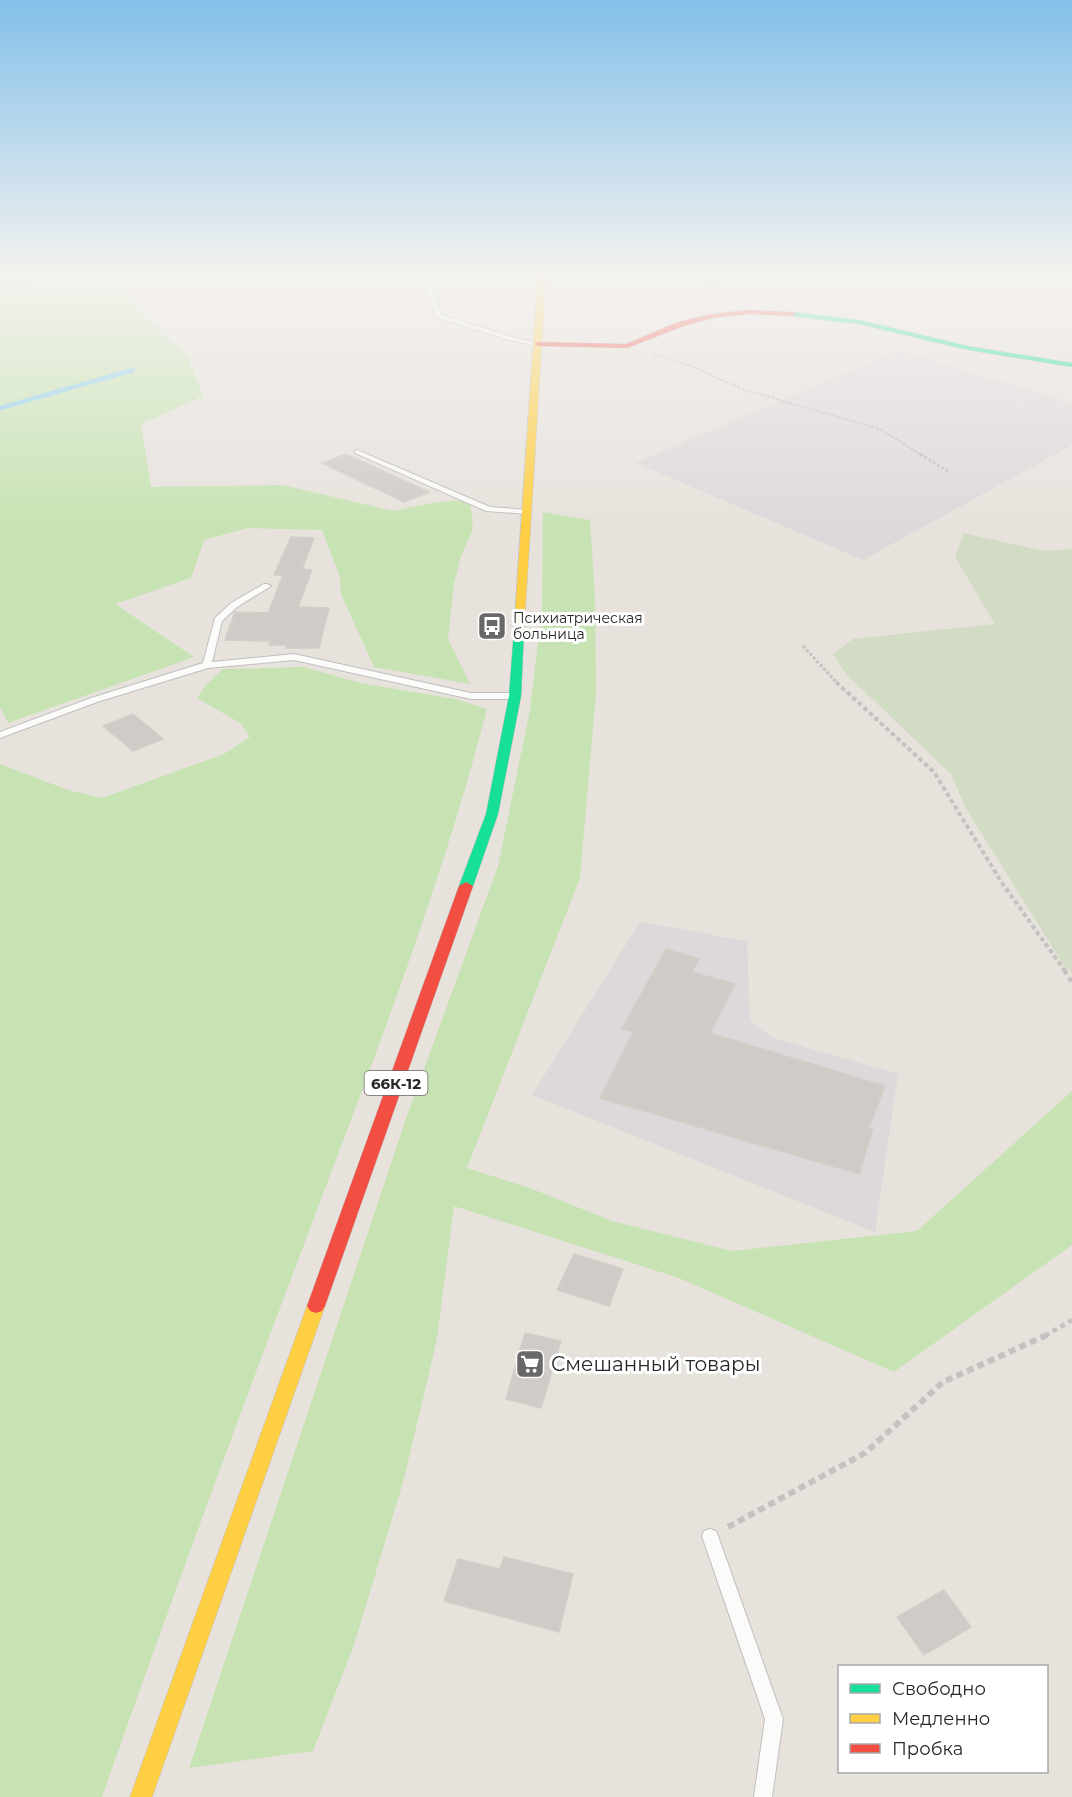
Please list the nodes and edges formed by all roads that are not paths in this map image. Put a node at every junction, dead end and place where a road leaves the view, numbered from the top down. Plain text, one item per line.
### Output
1 (537, 359) edge
2 (1034, 359) edge
3 (1072, 365) edge
4 (357, 452) dead end
5 (527, 512) junction
6 (267, 586) dead end
7 (207, 664) junction
8 (515, 696) junction
9 (0, 735) edge
10 (710, 1536) road end
11 (141, 1797) edge
12 (763, 1797) edge

1 - 5 main road, 66К-12
2 - 3 main road
4 - 5 lane
5 - 8 main road, 66К-12
6 - 7 lane
7 - 8 lane
7 - 9 lane
8 - 11 main road, 66К-12
10 - 12 lane

